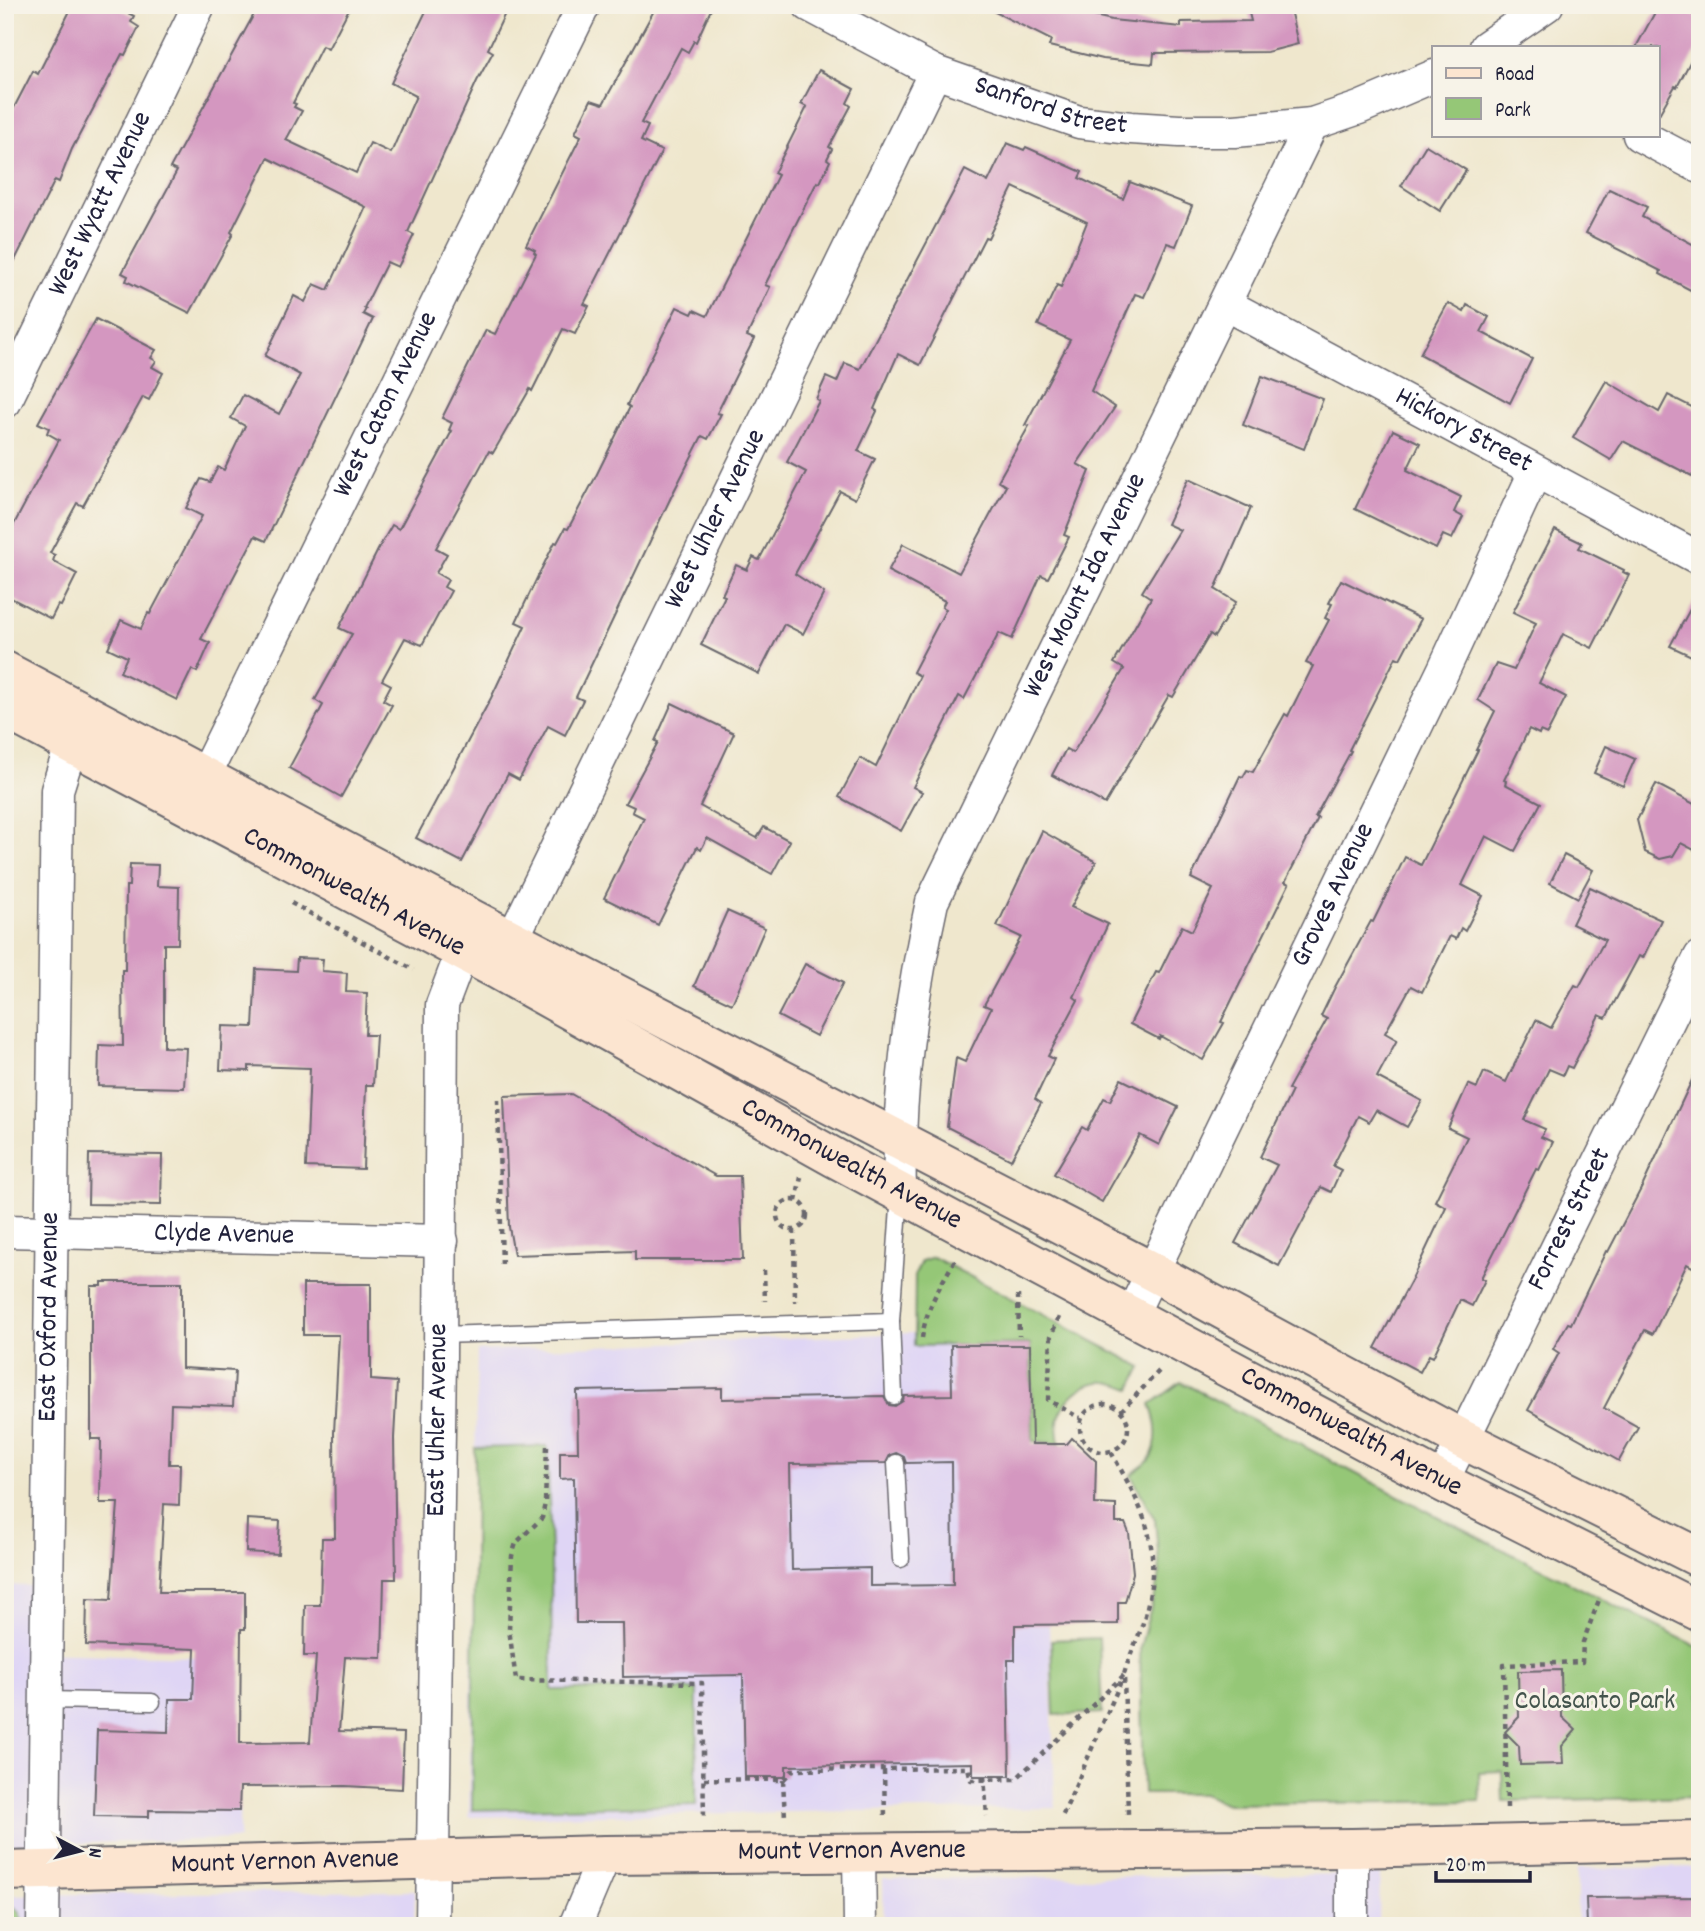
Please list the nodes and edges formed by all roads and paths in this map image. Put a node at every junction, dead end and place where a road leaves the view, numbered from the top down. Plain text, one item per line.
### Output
1 (199, 5) edge
2 (584, 5) edge
3 (808, 5) edge
4 (1547, 5) edge
5 (1487, 46) edge
6 (935, 72) junction
7 (1432, 77) edge
8 (1312, 124) junction
9 (1641, 136) edge
10 (1700, 167) edge
11 (1225, 304) junction
12 (5, 402) edge
13 (1535, 472) junction
14 (1700, 559) edge
15 (5, 671) edge
16 (5, 709) edge
17 (76, 727) junction
18 (196, 791) junction
19 (468, 936) junction
20 (505, 954) junction
21 (1700, 957) edge
22 (498, 1099) dead end
23 (899, 1142) junction
24 (802, 1176) dead end
25 (900, 1192) junction
26 (796, 1201) junction
27 (794, 1230) junction
28 (5, 1231) edge
29 (51, 1232) junction
30 (442, 1241) junction
31 (955, 1260) dead end
32 (502, 1268) dead end
33 (764, 1270) dead end
34 (1153, 1272) junction
35 (1018, 1294) dead end
36 (795, 1304) dead end
37 (765, 1308) dead end
38 (1060, 1316) dead end
39 (1131, 1316) junction
40 (891, 1321) junction
41 (440, 1335) junction
42 (1019, 1336) dead end
43 (922, 1338) dead end
44 (1160, 1369) dead end
45 (894, 1396) dead end
46 (1121, 1411) junction
47 (1080, 1418) junction
48 (1462, 1440) junction
49 (547, 1446) dead end
50 (1111, 1452) junction
51 (896, 1463) dead end
52 (1442, 1482) junction
53 (1700, 1558) edge
54 (901, 1559) dead end
55 (1599, 1600) dead end
56 (1700, 1612) edge
57 (1124, 1675) junction
58 (45, 1700) junction
59 (152, 1702) dead end
60 (884, 1770) junction
61 (984, 1778) junction
62 (704, 1779) junction
63 (783, 1780) junction
64 (1507, 1808) dead end
65 (1128, 1814) dead end
66 (1063, 1815) dead end
67 (987, 1816) dead end
68 (885, 1817) dead end
69 (785, 1819) dead end
70 (705, 1820) dead end
71 (1700, 1840) edge
72 (1352, 1848) junction
73 (859, 1854) junction
74 (605, 1855) junction
75 (433, 1861) junction
76 (43, 1870) junction
77 (5, 1871) edge
78 (43, 1926) edge
79 (432, 1926) edge
80 (575, 1926) edge
81 (860, 1926) edge
82 (1352, 1926) edge

1 - 12 street, West Wyatt Avenue
2 - 18 street, West Caton Avenue
3 - 6 street, Sanford Street
4 - 5 street
6 - 8 street, Sanford Street
6 - 20 street, West Uhler Avenue
7 - 8 street
8 - 11 street, West Mount Ida Avenue
9 - 10 street
11 - 13 street, Hickory Street
11 - 23 street, West Mount Ida Avenue
13 - 14 street, Hickory Street
13 - 34 street, Groves Avenue
15 - 17 street, Commonwealth Avenue
16 - 17 street, Commonwealth Avenue
17 - 18 street, Commonwealth Avenue
17 - 29 street, East Oxford Avenue
18 - 19 street, Commonwealth Avenue
19 - 20 street, Commonwealth Avenue
19 - 30 street, East Uhler Avenue
20 - 23 street, Commonwealth Avenue
20 - 25 street, Commonwealth Avenue
21 - 48 street, Forrest Street
22 - 32 path
23 - 25 street, West Mount Ida Avenue
23 - 34 street, Commonwealth Avenue
24 - 26 path
25 - 39 street, Commonwealth Avenue
25 - 40 lane
26 - 27 path
26 - 27 path
27 - 36 path
28 - 29 street, Clyde Avenue
29 - 30 street, Clyde Avenue
29 - 58 street, East Oxford Avenue
30 - 41 street, East Uhler Avenue
31 - 43 path
33 - 37 path
34 - 39 street, Groves Avenue
34 - 48 street, Commonwealth Avenue
35 - 42 path
38 - 47 path
39 - 52 street, Commonwealth Avenue
40 - 41 lane
40 - 45 lane
41 - 75 street, East Uhler Avenue
44 - 46 path
46 - 47 path
46 - 50 path
47 - 50 path
48 - 52 street, Forrest Street
48 - 53 street, Commonwealth Avenue
49 - 62 path
50 - 57 path
51 - 54 lane
52 - 56 street, Commonwealth Avenue
55 - 64 path
57 - 61 path
57 - 65 path
57 - 66 path
58 - 59 lane
58 - 76 street, East Oxford Avenue
60 - 61 path
60 - 63 path
60 - 68 path
61 - 67 path
62 - 63 path
62 - 70 path
63 - 69 path
71 - 72 street, Mount Vernon Avenue
72 - 73 street, Mount Vernon Avenue
72 - 82 street
73 - 74 street, Mount Vernon Avenue
73 - 81 street
74 - 75 street, Mount Vernon Avenue
74 - 80 street
75 - 76 street, Mount Vernon Avenue
75 - 79 street, East Uhler Avenue
76 - 77 street, Mount Vernon Avenue
76 - 78 street, East Oxford Avenue

